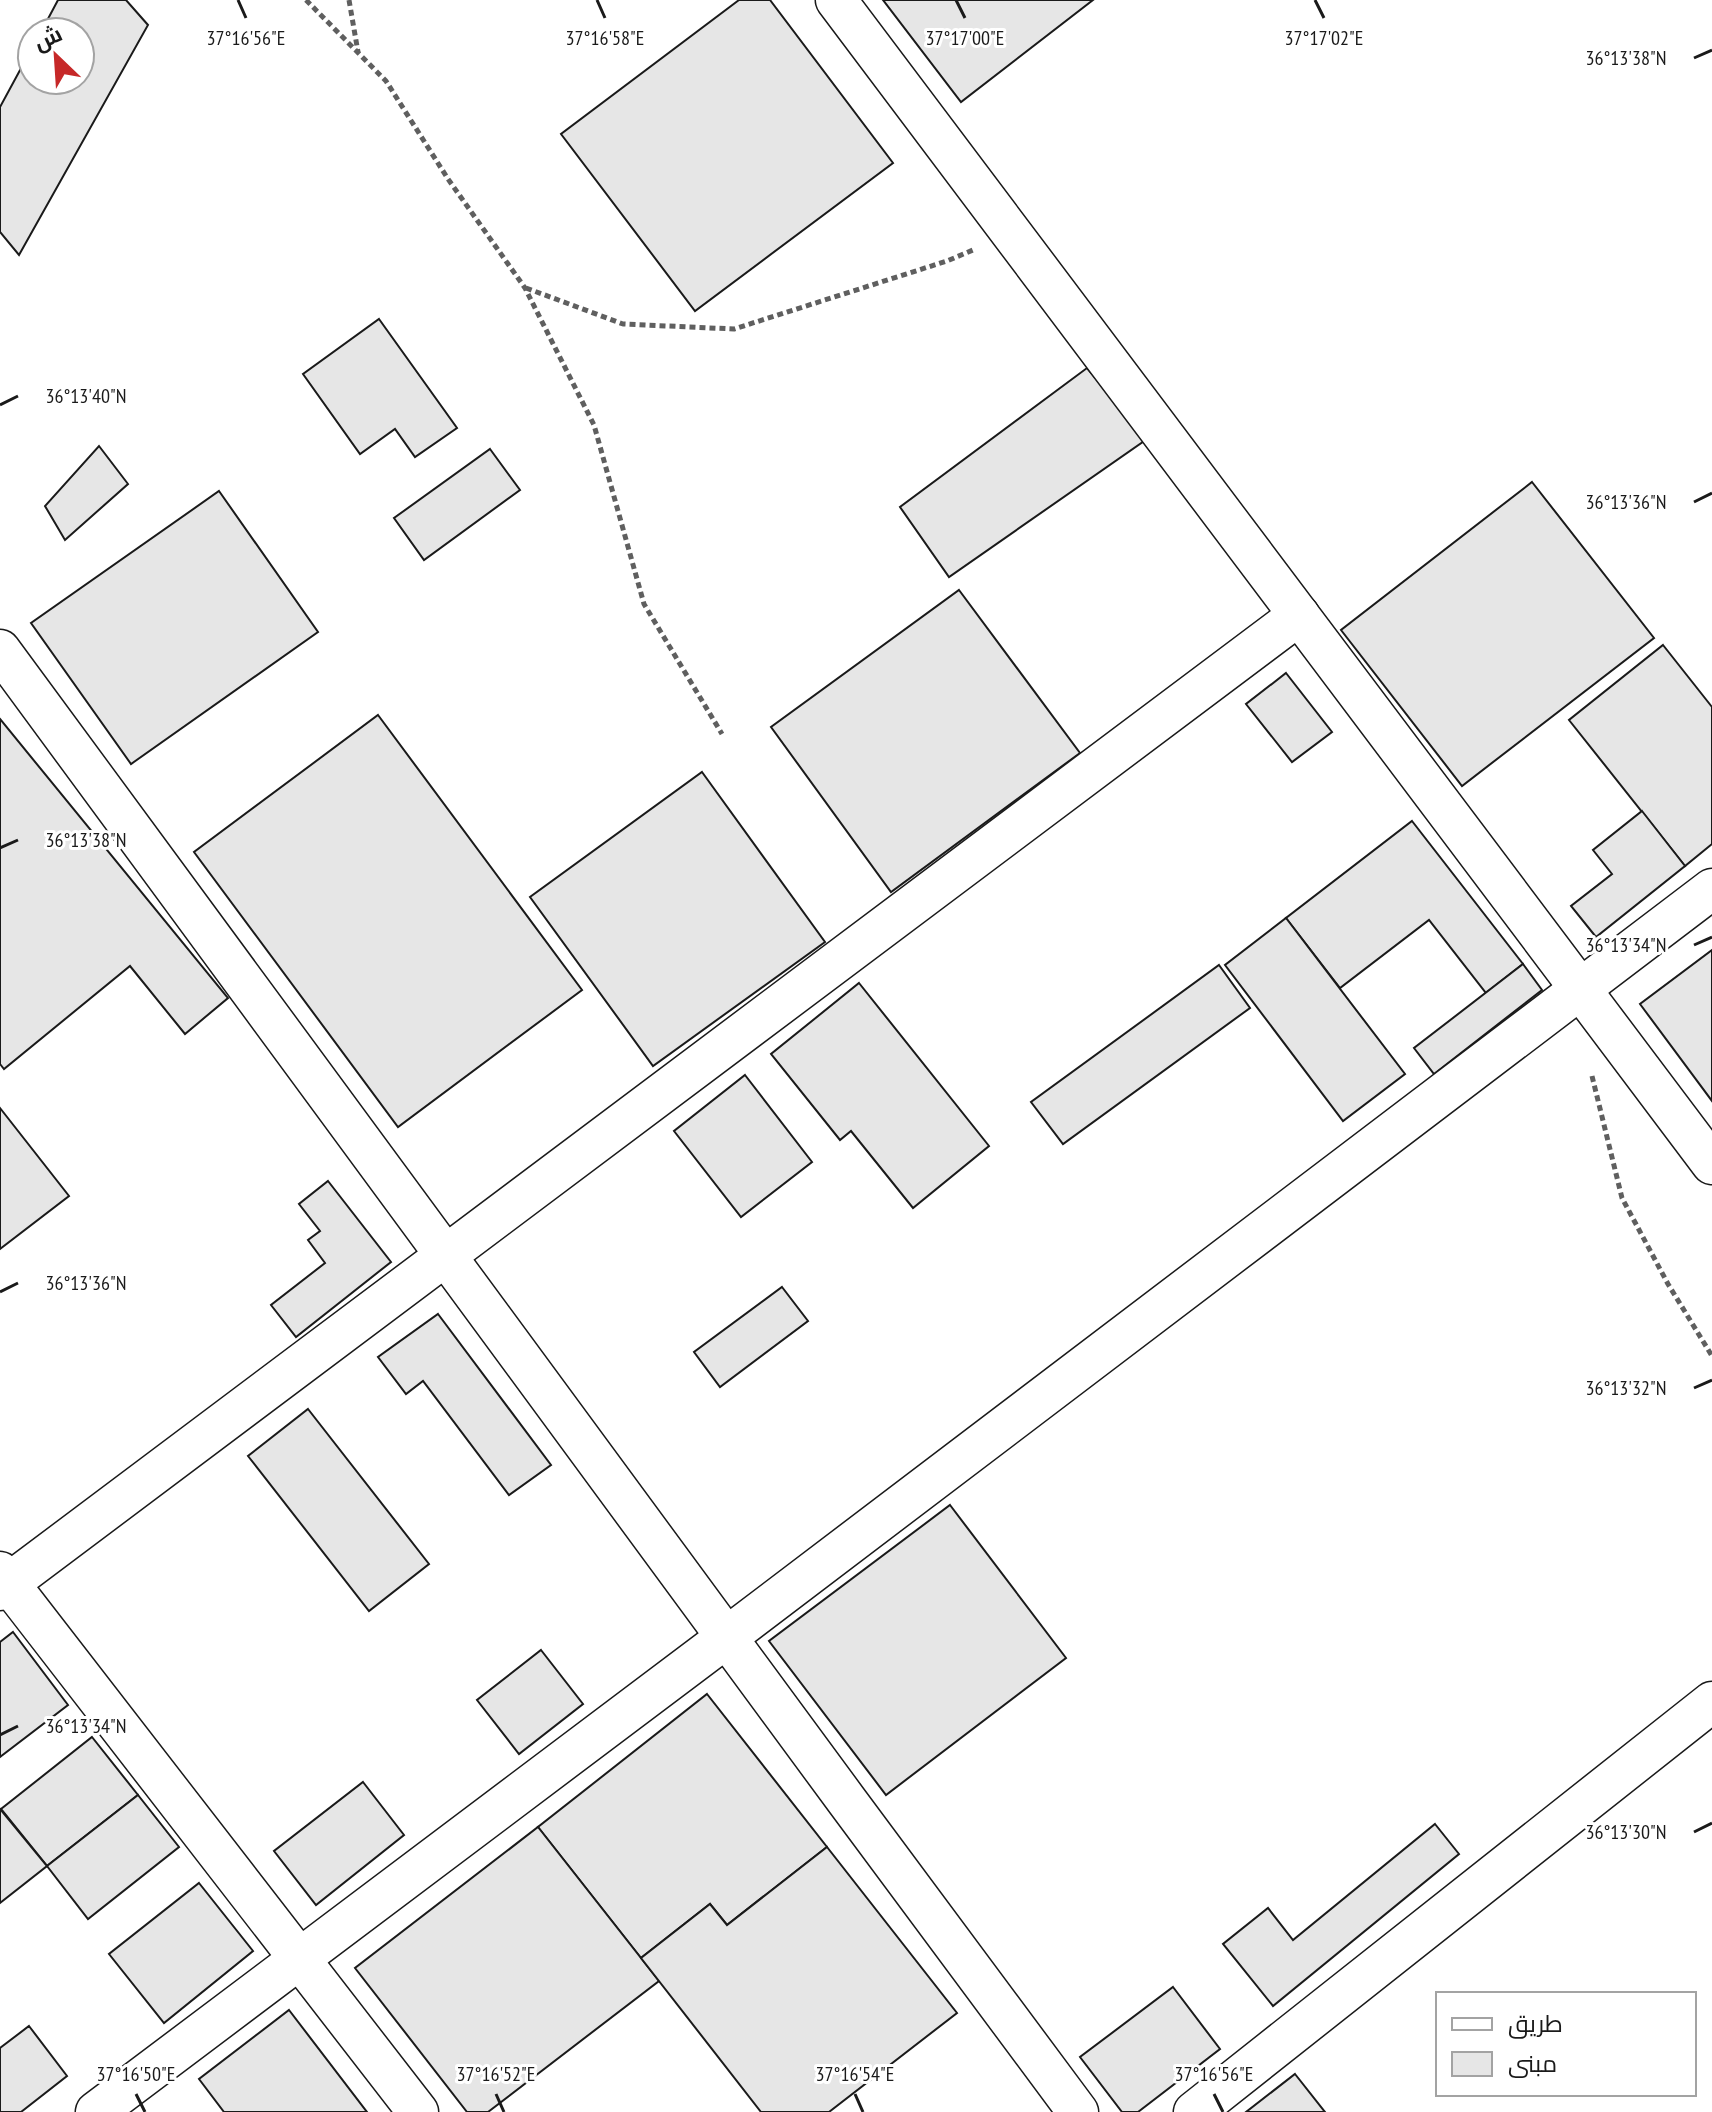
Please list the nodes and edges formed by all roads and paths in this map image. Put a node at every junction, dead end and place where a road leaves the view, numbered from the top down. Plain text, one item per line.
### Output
1 (306, 0) edge
2 (349, 0) edge
3 (836, 0) edge
4 (359, 53) junction
5 (1012, 233) junction
6 (525, 288) junction
7 (1299, 615) junction
8 (0, 650) edge
9 (722, 734) dead end
10 (1712, 889) edge
11 (1580, 988) junction
12 (1591, 1070) dead end
13 (1712, 1164) edge
14 (446, 1256) junction
15 (1712, 1356) edge
16 (3, 1582) edge
17 (727, 1637) junction
18 (1712, 1702) edge
19 (300, 1960) junction
20 (96, 2112) edge
21 (418, 2112) edge
22 (1078, 2112) edge
23 (1194, 2112) edge

1 - 4 path
2 - 4 path
3 - 5 street
4 - 6 path
5 - 6 path
5 - 7 street
6 - 9 path
7 - 11 street
7 - 14 street
8 - 14 street
10 - 11 street
11 - 13 street
11 - 17 street
12 - 15 path
14 - 16 street
14 - 17 street
16 - 19 street
17 - 19 street
17 - 22 street
18 - 23 street
19 - 20 street
19 - 21 street

